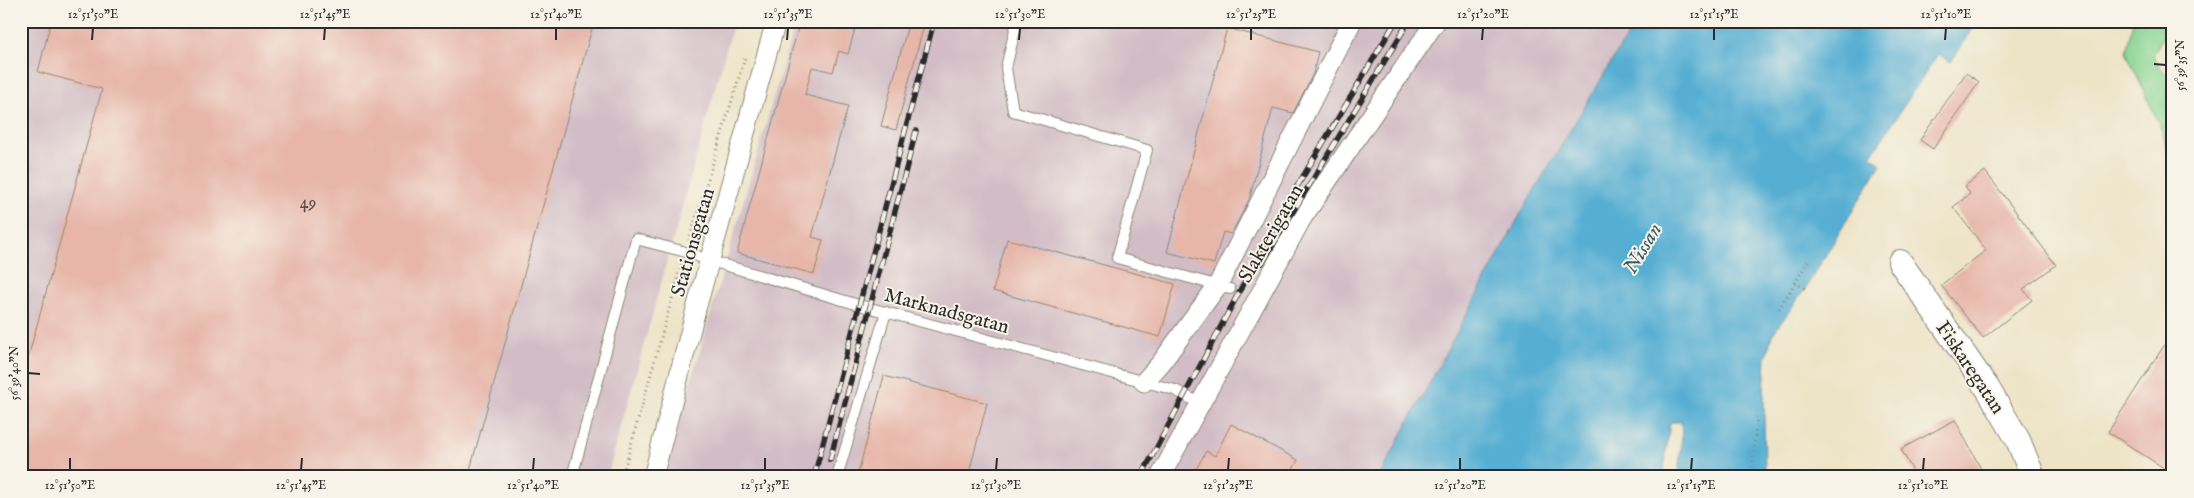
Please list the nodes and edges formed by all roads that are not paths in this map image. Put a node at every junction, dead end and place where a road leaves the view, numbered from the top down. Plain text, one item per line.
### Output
1 (776, 21) edge
2 (1017, 21) edge
3 (1352, 21) edge
4 (1436, 21) edge
5 (711, 261) junction
6 (1900, 262) dead end
7 (1224, 287) junction
8 (886, 312) junction
9 (1144, 382) junction
10 (1201, 404) junction
11 (572, 477) edge
12 (653, 477) edge
13 (837, 477) edge
14 (1160, 477) edge
15 (2033, 477) edge

1 - 5 street, Stationsgatan
2 - 7 lane
3 - 7 street
4 - 10 street, Slakterigatan
5 - 8 lane, Marknadsgatan
5 - 11 lane, Marknadsgatan
5 - 12 street, Stationsgatan
6 - 15 street, Fiskaregatan
7 - 9 street
8 - 9 lane, Marknadsgatan
8 - 13 lane
9 - 10 lane, Marknadsgatan
10 - 14 street, Slakterigatan

